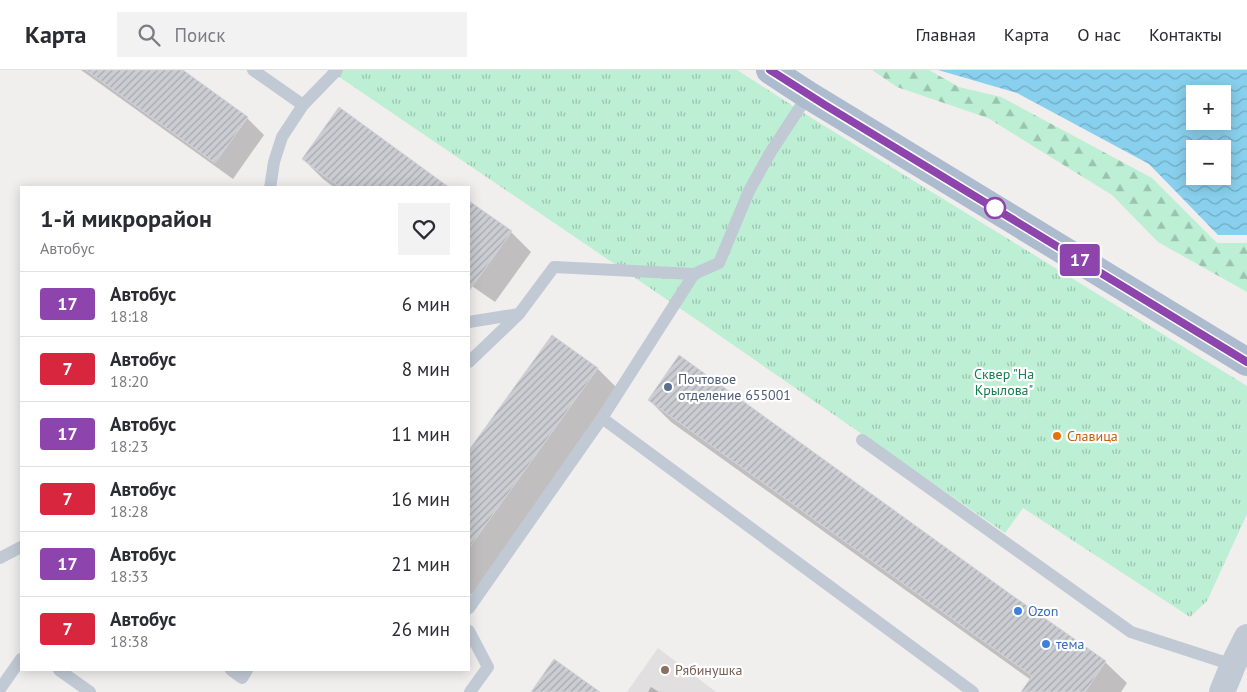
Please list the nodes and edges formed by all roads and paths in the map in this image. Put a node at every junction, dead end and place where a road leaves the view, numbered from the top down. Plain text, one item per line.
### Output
1 (252, 70) edge
2 (337, 70) edge
3 (770, 70) edge
4 (808, 95) junction
5 (303, 105) junction
6 (270, 186) edge
7 (694, 274) junction
8 (520, 314) junction
9 (470, 322) edge
10 (470, 361) edge
11 (1247, 362) edge
12 (602, 418) junction
13 (862, 440) dead end
14 (20, 548) edge
15 (0, 558) edge
16 (470, 607) edge
17 (470, 633) edge
18 (1247, 637) edge
19 (20, 660) edge
20 (61, 671) edge
21 (232, 671) edge
22 (246, 671) edge
23 (1222, 684) edge
24 (0, 689) edge
25 (90, 692) edge
26 (470, 692) edge
27 (973, 692) edge

1 - 5 lane
2 - 5 lane
3 - 4 main road
4 - 7 lane
4 - 11 main road
5 - 6 lane
7 - 8 lane
7 - 12 lane
8 - 9 lane
8 - 10 lane
12 - 16 lane
12 - 27 lane
13 - 23 lane
14 - 15 lane
17 - 26 lane
18 - 23 street
19 - 24 lane
20 - 25 lane
21 - 22 lane

